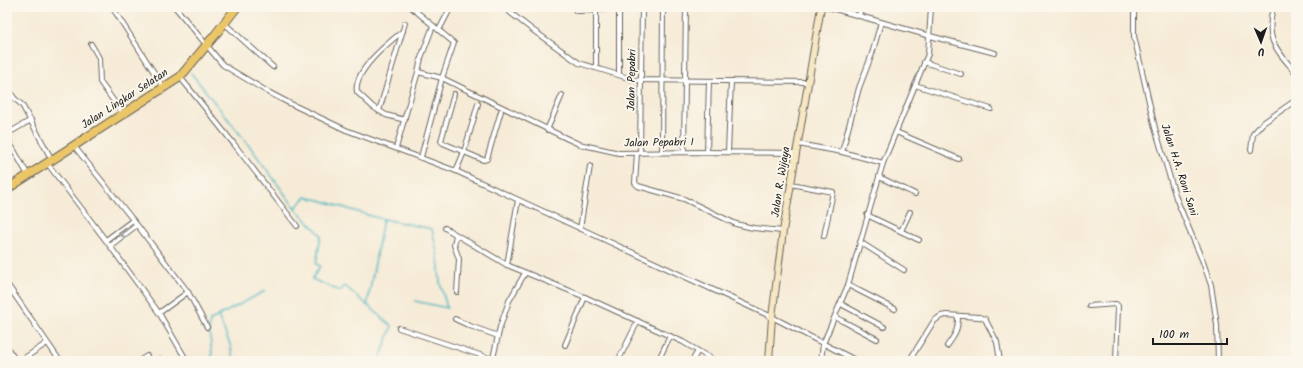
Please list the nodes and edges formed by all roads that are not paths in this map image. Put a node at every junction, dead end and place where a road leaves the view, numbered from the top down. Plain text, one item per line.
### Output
1 (112, 7) edge
2 (175, 7) edge
3 (237, 7) edge
4 (411, 7) edge
5 (451, 7) edge
6 (503, 7) edge
7 (574, 7) edge
8 (612, 7) edge
9 (636, 7) edge
10 (642, 7) edge
11 (663, 7) edge
12 (686, 7) edge
13 (821, 7) edge
14 (828, 7) edge
15 (861, 7) edge
16 (931, 7) edge
17 (1136, 7) edge
18 (1273, 7) edge
19 (619, 8) edge
20 (596, 11) junction
21 (859, 16) junction
22 (881, 22) junction
23 (224, 23) junction
24 (405, 24) dead end
25 (433, 26) junction
26 (439, 30) junction
27 (403, 31) junction
28 (930, 36) junction
29 (91, 44) dead end
30 (207, 46) junction
31 (995, 53) dead end
32 (924, 62) junction
33 (273, 67) dead end
34 (596, 68) junction
35 (418, 72) junction
36 (1296, 73) edge
37 (619, 74) junction
38 (961, 74) dead end
39 (180, 77) junction
40 (442, 78) junction
41 (662, 80) junction
42 (686, 80) junction
43 (641, 81) junction
44 (709, 81) junction
45 (731, 81) junction
46 (808, 82) junction
47 (915, 85) junction
48 (7, 86) edge
49 (164, 88) junction
50 (454, 94) dead end
51 (562, 95) dead end
52 (1296, 100) edge
53 (478, 104) dead end
54 (991, 109) dead end
55 (379, 111) junction
56 (501, 111) dead end
57 (124, 114) junction
58 (32, 120) junction
59 (405, 120) junction
60 (547, 130) junction
61 (896, 132) junction
62 (7, 134) edge
63 (7, 138) edge
64 (798, 144) junction
65 (74, 146) junction
66 (396, 148) junction
67 (1251, 150) dead end
68 (464, 152) junction
69 (662, 152) junction
70 (684, 152) junction
71 (707, 152) junction
72 (728, 152) junction
73 (842, 152) junction
74 (638, 153) junction
75 (796, 153) junction
76 (421, 158) junction
77 (959, 159) dead end
78 (49, 162) junction
79 (883, 163) junction
80 (590, 166) dead end
81 (456, 171) junction
82 (28, 175) junction
83 (880, 177) junction
84 (791, 184) junction
85 (7, 189) edge
86 (916, 194) dead end
87 (518, 200) junction
88 (910, 212) dead end
89 (867, 215) junction
90 (133, 220) junction
91 (137, 225) junction
92 (297, 226) dead end
93 (446, 228) dead end
94 (580, 229) junction
95 (783, 231) junction
96 (901, 231) junction
97 (456, 235) junction
98 (824, 236) dead end
99 (106, 240) junction
100 (919, 240) dead end
101 (860, 242) junction
102 (110, 246) junction
103 (507, 265) junction
104 (904, 270) dead end
105 (525, 273) junction
106 (7, 284) edge
107 (848, 284) junction
108 (8, 289) edge
109 (188, 292) junction
110 (457, 292) dead end
111 (585, 297) junction
112 (841, 304) junction
113 (1090, 306) dead end
114 (895, 308) dead end
115 (159, 313) junction
116 (958, 316) junction
117 (772, 317) junction
118 (835, 317) junction
119 (455, 320) dead end
120 (638, 321) junction
121 (884, 327) dead end
122 (207, 328) dead end
123 (399, 328) dead end
124 (498, 336) junction
125 (670, 336) junction
126 (877, 339) dead end
127 (47, 343) junction
128 (823, 344) junction
129 (565, 345) dead end
130 (947, 346) dead end
131 (7, 347) edge
132 (698, 351) junction
133 (147, 356) dead end
134 (16, 361) edge
135 (20, 361) edge
136 (60, 361) edge
137 (140, 361) edge
138 (187, 361) edge
139 (618, 361) edge
140 (658, 361) edge
141 (692, 361) edge
142 (715, 361) edge
143 (769, 361) edge
144 (821, 361) edge
145 (857, 361) edge
146 (909, 361) edge
147 (1000, 361) edge
148 (1116, 361) edge
149 (1218, 361) edge

1 - 49 street
2 - 30 street
3 - 23 highway, Jalan Lingkar Selatan
4 - 25 street
5 - 26 street
6 - 34 street
7 - 20 street
8 - 19 street
8 - 20 street
9 - 19 street
10 - 43 street, Jalan Pepabri
11 - 41 street
12 - 42 street
13 - 46 street, Jalan R. Wijaya
14 - 21 street
15 - 21 street
16 - 28 street
17 - 149 street, Jalan H.A. Roni Sani
18 - 36 street
19 - 37 street
20 - 34 street
21 - 22 street
22 - 28 street
22 - 73 street
23 - 30 highway, Jalan Lingkar Selatan
23 - 33 street
24 - 27 street
25 - 26 street
25 - 35 street
26 - 40 street
27 - 55 street
27 - 55 street
28 - 31 street
28 - 32 street
29 - 57 street
30 - 39 highway, Jalan Lingkar Selatan
30 - 66 street
32 - 38 street
32 - 47 street
34 - 37 street
35 - 40 street, Jalan Pepabri I
35 - 59 street
37 - 43 street
39 - 49 highway, Jalan Lingkar Selatan
39 - 92 street
40 - 60 street, Jalan Pepabri I
40 - 76 street
41 - 42 street
41 - 43 street
41 - 69 street
42 - 44 street
42 - 70 street
43 - 74 street, Jalan Pepabri
44 - 45 street
44 - 71 street
45 - 46 street
45 - 72 street
46 - 64 street, Jalan R. Wijaya
47 - 54 street
47 - 61 street
48 - 58 street
49 - 57 highway, Jalan Lingkar Selatan
50 - 68 street
51 - 60 street
52 - 67 street
53 - 68 street
55 - 59 street
56 - 68 street
57 - 65 highway, Jalan Lingkar Selatan
58 - 62 street
58 - 78 street
59 - 66 street
60 - 74 street, Jalan Pepabri I
61 - 77 street
61 - 79 street
63 - 82 street
64 - 73 street
64 - 75 street, Jalan R. Wijaya
65 - 78 highway, Jalan Lingkar Selatan
65 - 90 street
66 - 76 street
68 - 81 street
69 - 70 street, Jalan Pepabri I
69 - 74 street, Jalan Pepabri I
70 - 71 street, Jalan Pepabri I
71 - 72 street, Jalan Pepabri I
72 - 75 street, Jalan Pepabri I
73 - 79 street
74 - 95 street, Jalan Pepabri
75 - 84 street, Jalan R. Wijaya
76 - 81 street
78 - 82 highway, Jalan Lingkar Selatan
78 - 99 street
79 - 83 street
80 - 94 street
81 - 87 street
82 - 85 highway, Jalan Lingkar Selatan
83 - 86 street
83 - 89 street
84 - 95 street, Jalan R. Wijaya
84 - 98 street
87 - 94 street
87 - 103 street
88 - 96 street
89 - 96 street
89 - 101 street
90 - 91 street
90 - 99 street
91 -> 102 street
91 - 109 street
93 - 97 street
94 - 117 street
95 - 117 street, Jalan R. Wijaya
96 - 100 street
97 - 103 street
97 - 110 street
99 - 102 street
101 - 104 street
101 - 107 street
102 - 115 street
103 - 105 street
105 - 111 street
105 - 124 street
106 - 108 street
107 - 112 street
107 - 114 street
108 - 127 street
109 - 115 street
109 - 122 street
111 - 120 street
111 - 129 street
112 - 118 street
112 - 121 street
113 - 148 street
115 - 138 street
116 - 130 street
116 - 146 street
116 - 147 street
117 - 128 street
117 - 143 street, Jalan R. Wijaya
118 - 126 street
118 - 128 street
119 - 124 street
120 - 125 street
120 - 139 street
123 - 124 street
125 - 132 street
125 - 140 street
127 - 135 street
127 - 136 street
128 - 144 street
128 - 145 street
131 - 134 street
132 - 141 street
132 - 142 street
133 - 137 street

